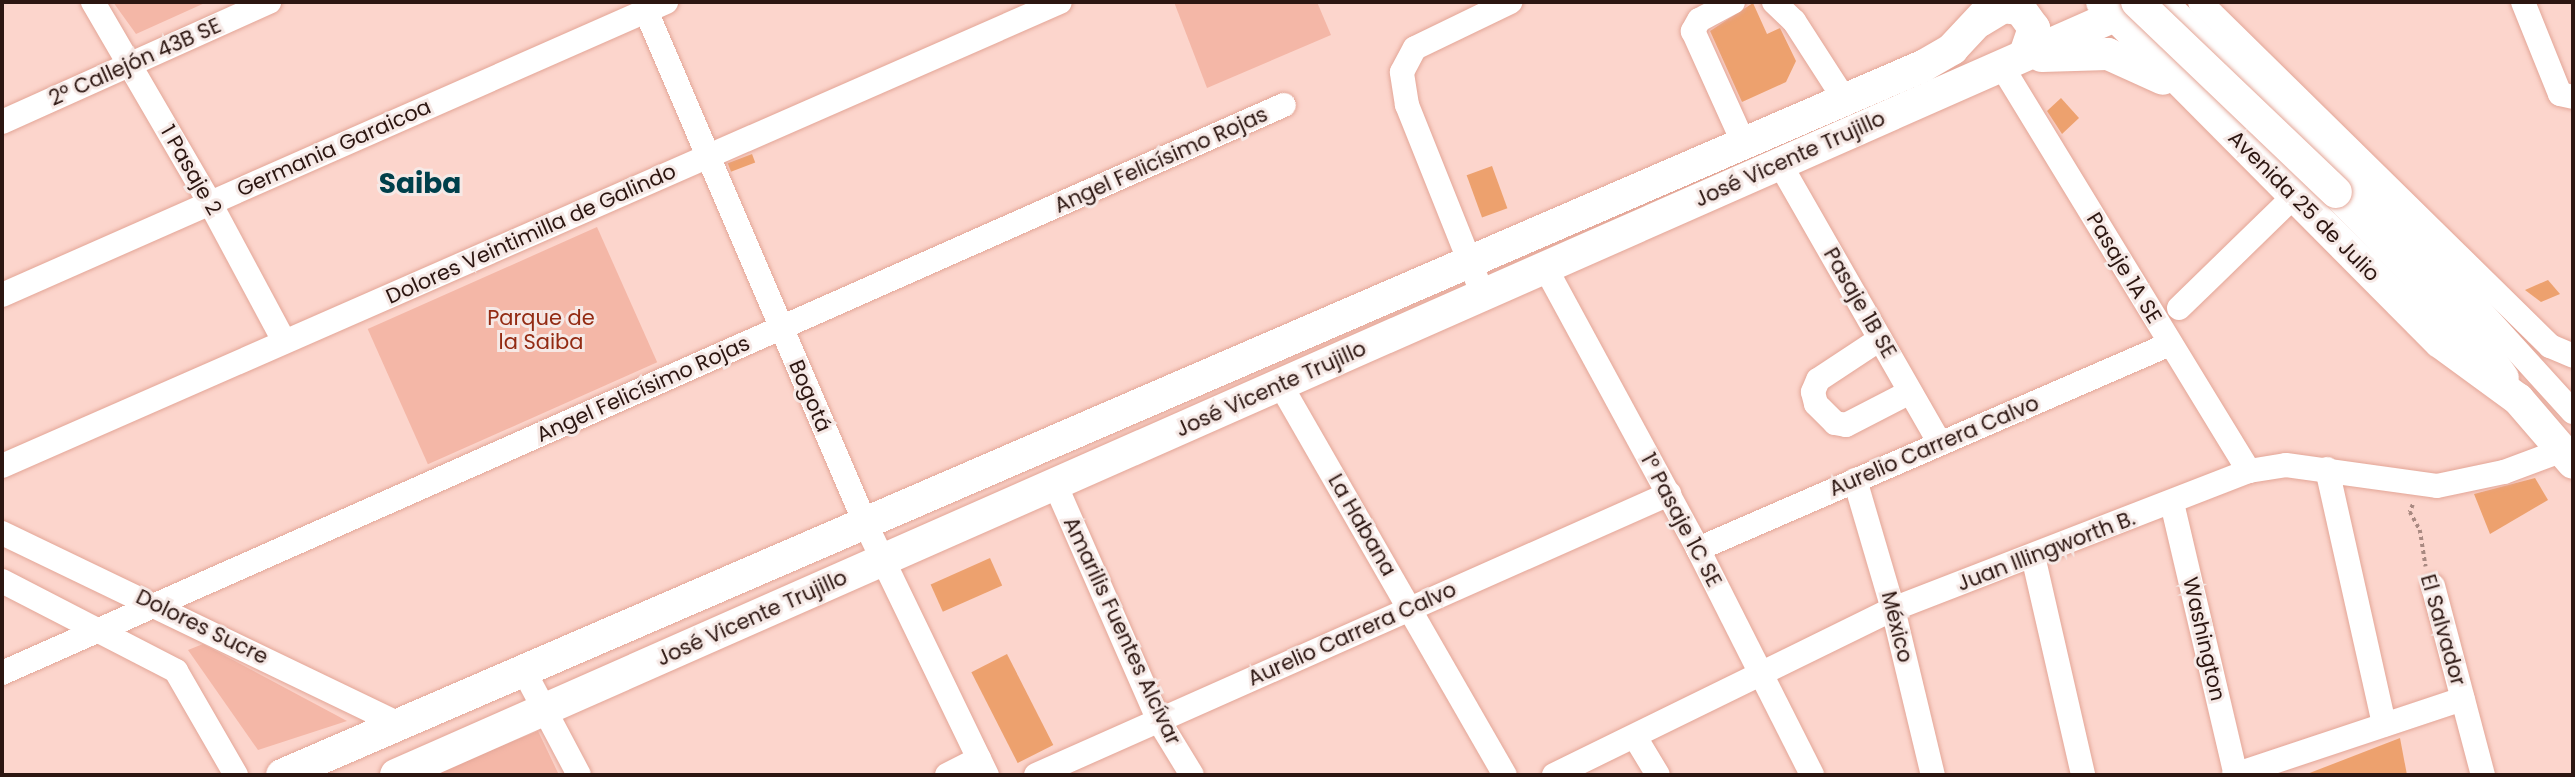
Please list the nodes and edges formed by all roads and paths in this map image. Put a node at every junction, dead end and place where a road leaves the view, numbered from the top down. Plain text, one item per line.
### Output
1 (93, 2) edge
2 (268, 2) edge
3 (1060, 2) edge
4 (1510, 2) edge
5 (1733, 2) edge
6 (1774, 2) edge
7 (2166, 2) edge
8 (2200, 2) edge
9 (2523, 2) edge
10 (656, 6) edge
11 (2127, 6) edge
12 (1981, 16) edge
13 (2012, 60) junction
14 (131, 65) junction
15 (2567, 96) edge
16 (1845, 100) junction
17 (2201, 104) junction
18 (1284, 106) dead end
19 (2, 122) edge
20 (1744, 144) junction
21 (709, 156) junction
22 (1780, 164) junction
23 (2343, 185) junction
24 (2294, 196) junction
25 (211, 203) junction
26 (1469, 263) junction
27 (1545, 267) junction
28 (2, 295) edge
29 (1483, 295) junction
30 (2179, 309) dead end
31 (782, 328) junction
32 (1880, 339) junction
33 (284, 341) junction
34 (2169, 344) junction
35 (2570, 356) edge
36 (1280, 384) junction
37 (1910, 392) junction
38 (2518, 398) junction
39 (2569, 404) edge
40 (1940, 443) junction
41 (2568, 456) edge
42 (2, 466) edge
43 (2327, 469) junction
44 (2249, 471) junction
45 (1854, 480) junction
46 (1055, 484) junction
47 (2420, 486) junction
48 (1669, 494) junction
49 (2172, 503) junction
50 (866, 525) junction
51 (2, 533) edge
52 (1698, 549) junction
53 (2033, 556) junction
54 (883, 560) junction
55 (2, 581) edge
56 (2433, 586) joint
57 (156, 604) junction
58 (1411, 608) junction
59 (1894, 609) junction
60 (97, 631) junction
61 (2, 673) edge
62 (525, 673) junction
63 (1762, 675) junction
64 (2463, 699) junction
65 (544, 710) junction
66 (1159, 720) junction
67 (401, 725) junction
68 (2384, 725) junction
69 (1635, 737) junction
70 (983, 767) edge
71 (236, 775) edge
72 (282, 775) edge
73 (396, 775) edge
74 (579, 775) edge
75 (947, 775) edge
76 (1036, 775) edge
77 (1192, 775) edge
78 (1505, 775) edge
79 (1554, 775) edge
80 (1658, 775) edge
81 (1812, 775) edge
82 (1933, 775) edge
83 (2083, 775) edge
84 (2235, 775) edge
85 (2483, 775) edge

1 - 14 street, 1 Pasaje 2
2 - 14 street, 2º Callejón 43B SE
3 - 21 street, Dolores Veintimilla de Galindo
4 - 26 street
5 - 20 street
6 - 16 street
7 - 23 street, Avenida 25 de Julio
8 - 35 street
9 - 15 street
10 - 21 street, Bogotá
10 - 25 street, Germania Garaicoa
11 - 13 main road, José Vicente Trujillo
11 - 17 main road, Avenida 25 de Julio
11 - 23 main road, Avenida 25 de Julio, bridge
12 - 13 main road, José Vicente Trujillo
12 - 16 main road, José Vicente Trujillo
13 - 17 main road
13 - 22 main road, José Vicente Trujillo
13 - 34 street, Pasaje 1A SE
14 - 19 street, 2º Callejón 43B SE
14 - 25 street, 1 Pasaje 2
16 - 20 main road, José Vicente Trujillo
17 - 24 main road, Avenida 25 de Julio
18 - 31 street, Angel Felicísimo Rojas
20 - 26 main road, José Vicente Trujillo
21 - 31 street, Bogotá
21 - 33 street, Dolores Veintimilla de Galindo
22 - 27 main road, José Vicente Trujillo
22 - 32 street, Pasaje 1B SE
23 - 38 main road, Avenida 25 de Julio
23 - 39 street, Avenida 25 de Julio
24 - 30 street
24 - 38 main road, Avenida 25 de Julio
25 - 28 street, Germania Garaicoa
25 - 33 street, 1 Pasaje 2
26 - 29 street
26 - 50 main road, José Vicente Trujillo
27 - 29 main road, José Vicente Trujillo
27 - 48 street, 1° Pasaje 1C SE
29 - 36 main road, José Vicente Trujillo
31 - 50 street, Bogotá
31 - 57 street, Angel Felicísimo Rojas
32 - 37 street, Pasaje 1B SE
32 - 37 street
33 - 42 street, Dolores Veintimilla de Galindo
34 - 40 street, Aurelio Carrera Calvo
34 - 44 street, Pasaje 1A SE
36 - 46 main road, José Vicente Trujillo
36 - 58 street, La Habana
37 - 40 street, Pasaje 1B SE
38 - 41 main road, Avenida 25 de Julio
40 - 45 street, Aurelio Carrera Calvo
41 - 47 street, Juan Illingworth B.
43 - 44 street, Juan Illingworth B.
43 - 47 street, Juan Illingworth B.
43 - 68 street
44 - 49 street, Juan Illingworth B.
45 - 52 street, Aurelio Carrera Calvo
45 - 59 street, México
46 - 54 main road, José Vicente Trujillo
46 - 66 street, Amarilis Fuentes Alcívar
47 - 56 path, El Salvador
48 - 52 street, 1° Pasaje 1C SE
48 - 58 street, Aurelio Carrera Calvo
49 - 53 street, Juan Illingworth B.
49 - 84 street, Washington
50 - 54 street, Bogotá
50 - 62 main road, José Vicente Trujillo
51 - 57 street, Dolores Sucre
52 - 63 street, 1° Pasaje 1C SE
53 - 59 street, Juan Illingworth B.
53 - 83 street
54 - 65 main road, José Vicente Trujillo
54 - 70 street, Bogotá
55 - 60 street
56 - 64 street, El Salvador
57 - 60 street, Angel Felicísimo Rojas
57 - 67 street, Dolores Sucre
58 - 66 street, Aurelio Carrera Calvo
58 - 78 street, La Habana
59 - 63 street, Juan Illingworth B.
59 - 82 street, México
60 - 61 street, Angel Felicísimo Rojas
60 - 71 street
62 - 65 street
62 - 67 main road, José Vicente Trujillo
63 - 69 street, Juan Illingworth B.
63 - 81 street, 1° Pasaje 1C SE
64 - 68 street
64 - 85 street, El Salvador
65 - 73 main road, José Vicente Trujillo
65 - 74 street
66 - 76 street, Aurelio Carrera Calvo
66 - 77 street, Amarilis Fuentes Alcívar
67 - 72 main road, José Vicente Trujillo
68 - 84 street
69 - 79 street, Juan Illingworth B.
69 - 80 street
70 - 75 street

